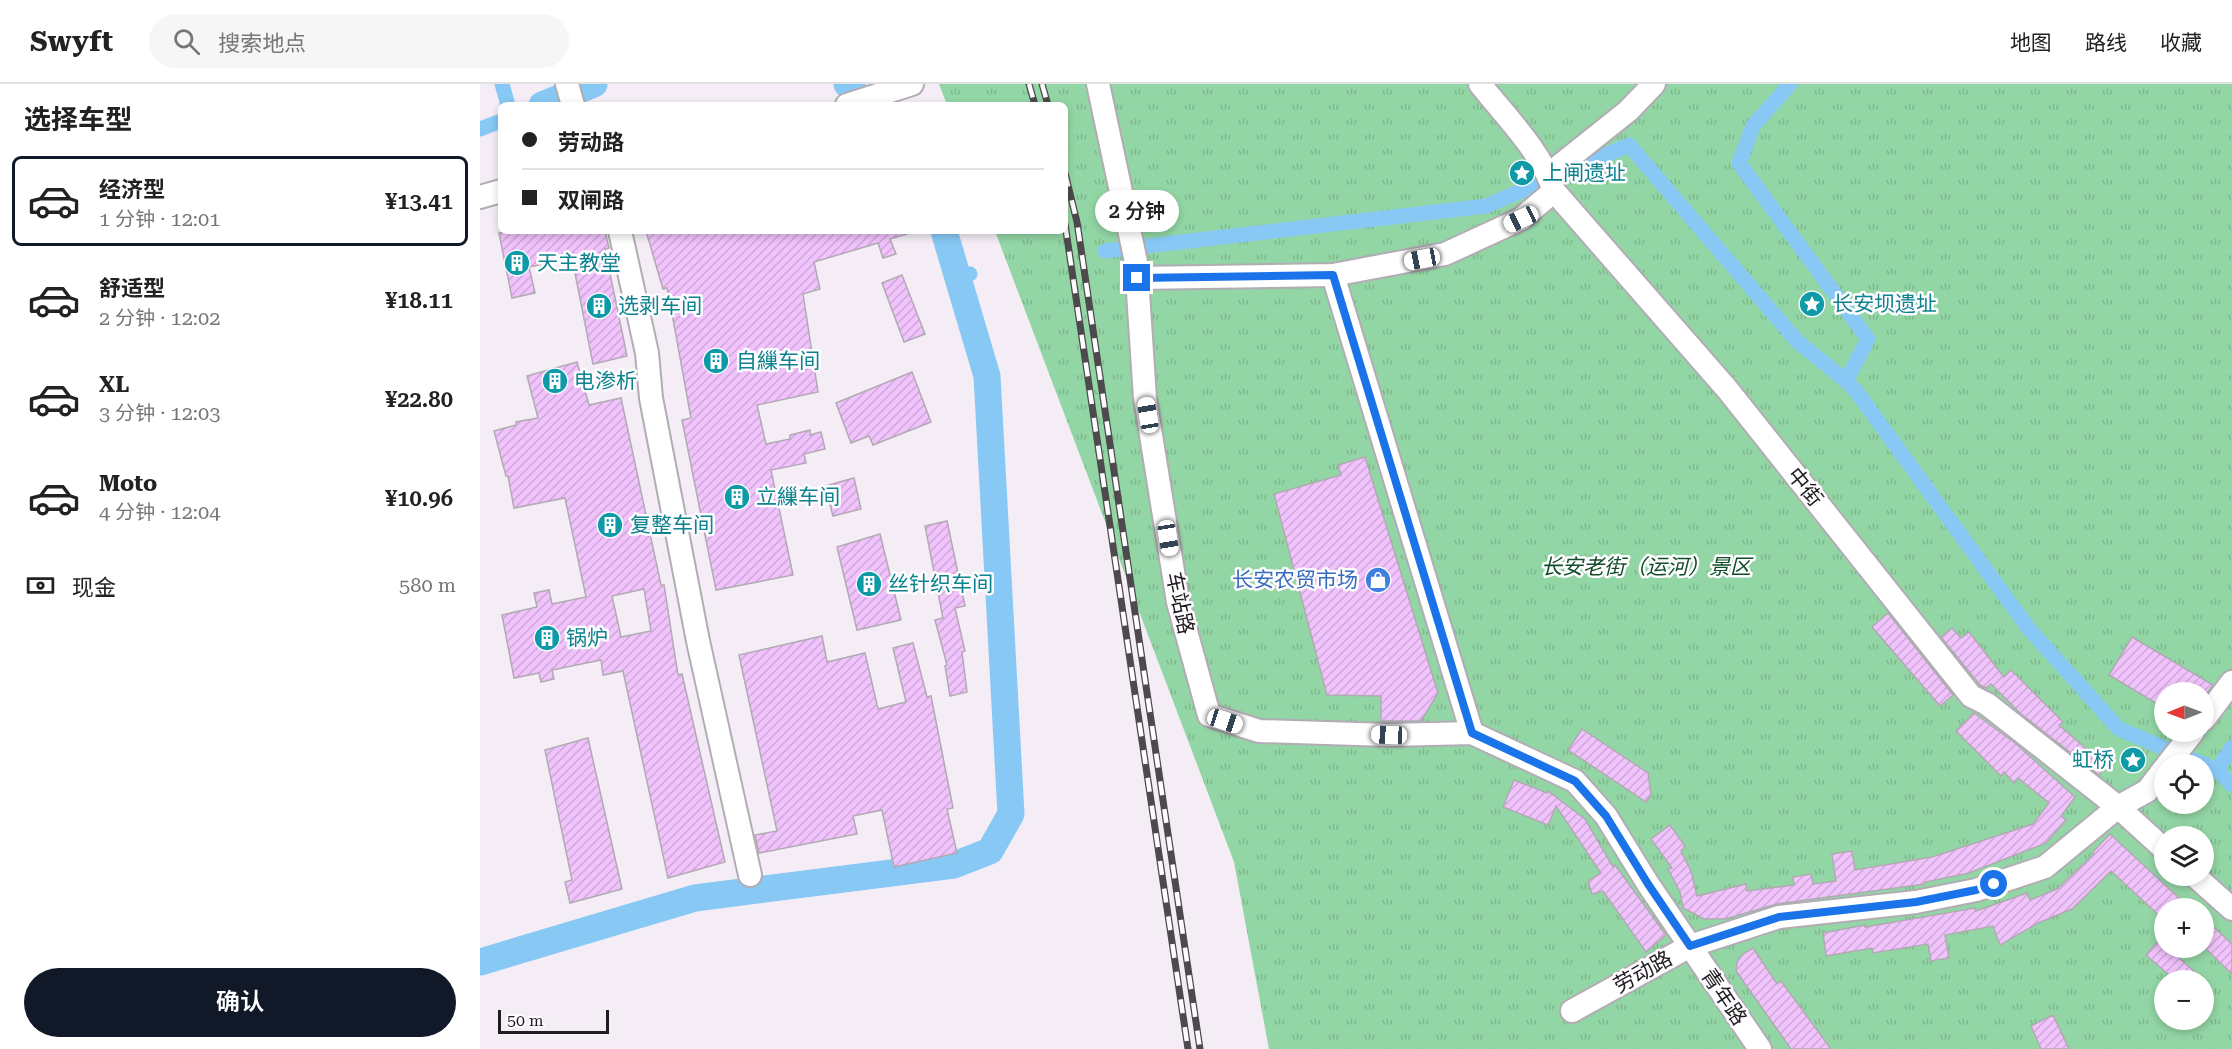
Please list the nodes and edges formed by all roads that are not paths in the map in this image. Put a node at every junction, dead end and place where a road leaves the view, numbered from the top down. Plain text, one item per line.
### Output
1 (567, 84) edge
2 (1098, 84) edge
3 (1480, 84) edge
4 (1654, 84) edge
5 (906, 86) edge
6 (572, 102) edge
7 (856, 102) edge
8 (1552, 183) junction
9 (498, 192) edge
10 (480, 197) edge
11 (621, 234) edge
12 (1136, 270) junction
13 (1333, 275) junction
14 (2232, 682) edge
15 (2214, 706) edge
16 (1472, 733) junction
17 (2185, 742) edge
18 (2176, 754) edge
19 (2154, 783) edge
20 (2118, 807) junction
21 (2154, 840) edge
22 (750, 875) dead end
23 (2206, 886) edge
24 (2232, 909) edge
25 (1690, 946) junction
26 (1572, 1011) dead end
27 (1760, 1049) edge

1 - 6 street
2 - 12 street, 车站路
3 - 8 street, 中街
4 - 8 street
5 - 7 street
8 - 13 street
8 - 20 street, 中街
9 - 10 street
11 - 22 street
12 - 13 street
12 - 16 street, 车站路
13 - 16 street
14 - 15 street
16 - 25 street, 青年路
17 - 18 street, 劳动路
19 - 20 street, 劳动路
20 - 21 street, 中街
20 - 25 street, 劳动路
23 - 24 street
25 - 26 street, 劳动路
25 - 27 street, 青年路

